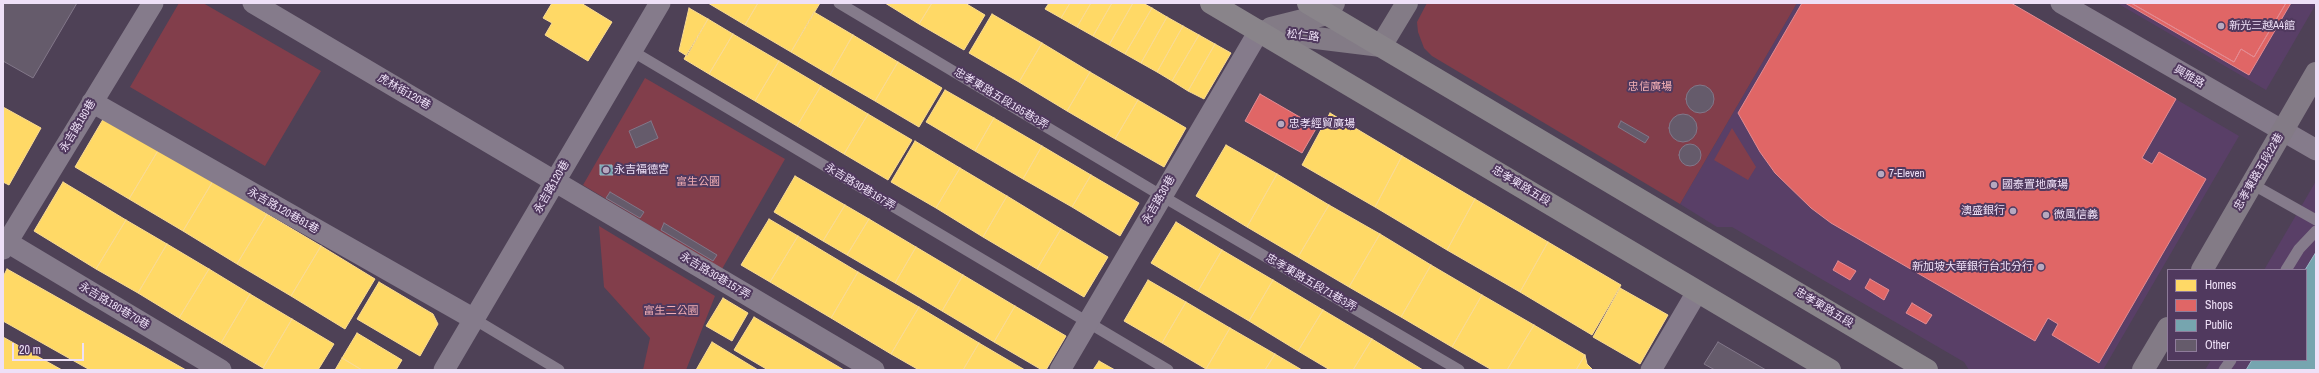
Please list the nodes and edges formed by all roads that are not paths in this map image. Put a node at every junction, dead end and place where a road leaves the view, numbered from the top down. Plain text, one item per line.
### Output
1 (152, 3) edge
2 (253, 3) edge
3 (660, 3) edge
4 (839, 3) edge
5 (1211, 3) edge
6 (1308, 3) edge
7 (1407, 3) edge
8 (2061, 3) edge
9 (1331, 9) edge
10 (1259, 31) junction
11 (1381, 46) junction
12 (632, 52) junction
13 (2316, 73) edge
14 (92, 102) junction
15 (2282, 131) junction
16 (2316, 150) edge
17 (556, 181) junction
18 (2252, 184) junction
19 (1162, 196) junction
20 (2316, 220) edge
21 (2316, 230) edge
22 (5, 246) edge
23 (2203, 269) edge
24 (2287, 269) edge
25 (1697, 292) junction
26 (474, 319) junction
27 (1088, 322) junction
28 (2167, 330) edge
29 (2229, 361) edge
30 (221, 370) edge
31 (444, 370) edge
32 (559, 370) edge
33 (874, 370) edge
34 (1060, 370) edge
35 (1168, 370) edge
36 (1459, 370) edge
37 (1652, 370) edge
38 (1830, 370) edge
39 (1926, 370) edge
40 (2143, 370) edge
41 (2224, 370) edge

1 - 14 street, 永吉路180巷
2 - 17 street, 虎林街120巷
3 - 12 street, 永吉路120巷
4 - 19 lane, 忠孝東路五段165巷3弄
5 - 10 main road, 忠孝東路五段
6 - 9 main road, 忠孝東路五段
7 - 11 street
8 - 15 street, 興雅路
9 - 10 street, 松仁路
9 - 11 main road, 忠孝東路五段
10 - 11 street, 松仁路
10 - 19 street, 永吉路30巷
10 - 25 main road, 忠孝東路五段
11 - 39 main road, 忠孝東路五段
12 - 17 street, 永吉路120巷
12 - 27 lane, 永吉路30巷167弄
13 - 15 street, 忠孝東路五段22巷
14 - 22 street, 永吉路180巷
14 - 26 street, 永吉路120巷81巷
15 - 16 street, 興雅路
15 - 18 street, 忠孝東路五段22巷
17 - 26 street, 永吉路120巷
17 - 33 street, 永吉路30巷157弄
18 - 20 lane
18 - 23 street, 忠孝東路五段22巷
19 - 27 street, 永吉路30巷
19 - 36 lane, 忠孝東路五段71巷3弄
21 - 24 lane
22 - 30 street, 永吉路180巷70巷
25 - 37 street
25 - 38 main road, 忠孝東路五段
26 - 31 street, 永吉路120巷
26 - 32 lane
27 - 34 street, 永吉路30巷
27 - 35 lane, 永吉路30巷167弄
28 - 40 street
29 - 41 lane

